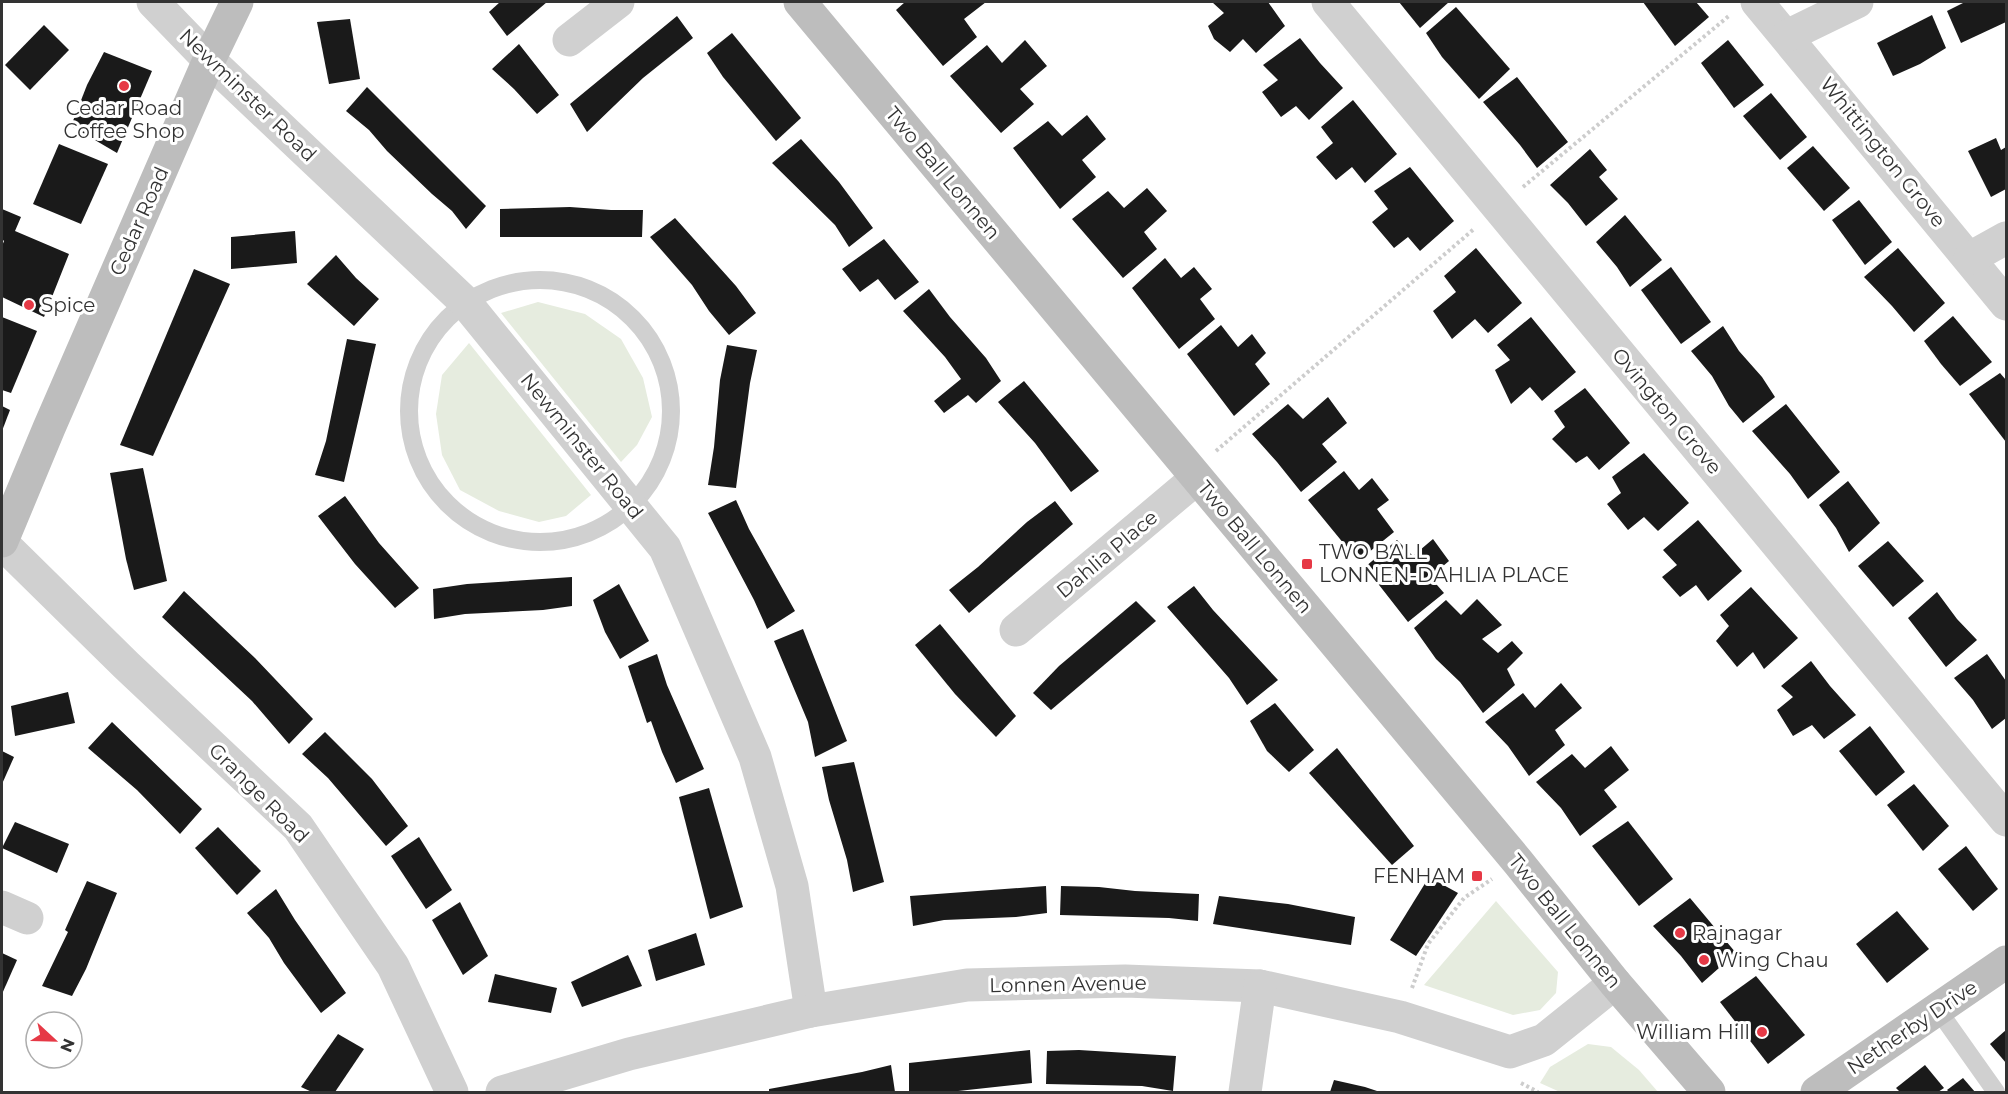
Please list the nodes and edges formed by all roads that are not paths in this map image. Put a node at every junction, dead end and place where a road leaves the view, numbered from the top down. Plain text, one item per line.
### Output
1 (153, 2) edge
2 (237, 2) edge
3 (618, 2) edge
4 (800, 2) edge
5 (1328, 2) edge
6 (1857, 2) edge
7 (1747, 5) edge
8 (1787, 36) junction
9 (569, 40) dead end
10 (210, 60) junction
11 (2007, 238) edge
12 (1970, 258) junction
13 (465, 302) junction
14 (2007, 304) edge
15 (1194, 475) junction
16 (631, 507) junction
17 (2, 542) edge
18 (1016, 630) dead end
19 (2007, 820) edge
20 (2007, 962) edge
21 (1615, 983) junction
22 (1260, 986) junction
23 (1938, 1010) junction
24 (811, 1011) junction
25 (452, 1092) edge
26 (502, 1092) edge
27 (1245, 1092) edge
28 (1708, 1092) edge
29 (1817, 1092) edge
30 (1996, 1092) edge

1 - 10 street, Newminster Road
2 - 10 main road, Cedar Road
3 - 9 street
4 - 15 main road, Two Ball Lonnen
5 - 19 street, Ovington Grove
6 - 8 street
7 - 8 street, Whittington Grove
8 - 12 street, Whittington Grove
10 - 13 street, Newminster Road
10 - 17 main road, Cedar Road
11 - 12 street
12 - 14 street, Whittington Grove
13 - 16 street, Newminster Road
13 - 16 lane
13 - 16 lane
15 - 18 street, Dahlia Place
15 - 21 main road, Two Ball Lonnen
16 - 24 street, Newminster Road
17 - 25 street, Grange Road
20 - 23 main road, Netherby Drive
21 - 22 street, Lonnen Avenue
21 - 28 main road, Two Ball Lonnen
22 - 24 street, Lonnen Avenue
22 - 27 street
23 - 29 main road, Netherby Drive
23 - 30 lane
24 - 26 street, Lonnen Avenue

